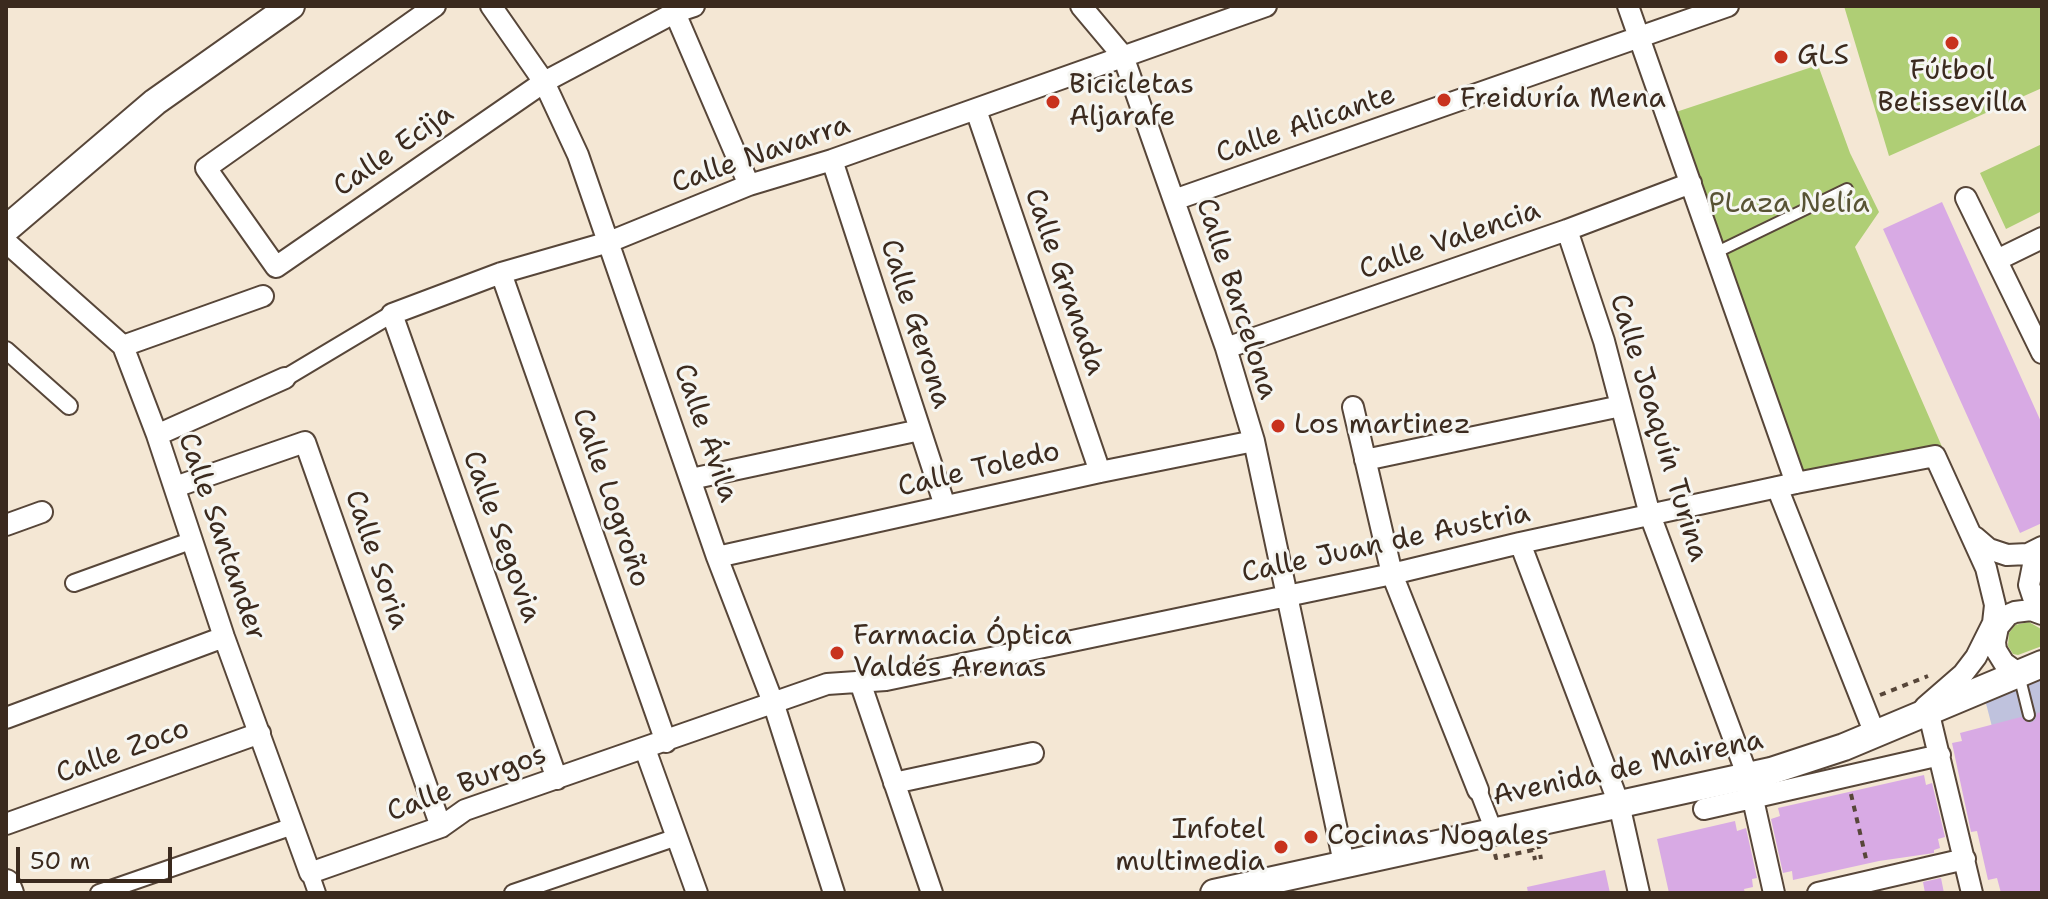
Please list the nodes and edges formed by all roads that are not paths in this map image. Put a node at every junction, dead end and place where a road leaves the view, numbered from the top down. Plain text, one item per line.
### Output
1 (291, 6) edge
2 (435, 6) edge
3 (491, 6) edge
4 (1081, 6) edge
5 (1266, 6) edge
6 (1628, 6) edge
7 (1728, 6) edge
8 (681, 8) edge
9 (1640, 38) junction
10 (1123, 56) junction
11 (544, 82) junction
12 (976, 110) junction
13 (832, 160) junction
14 (1691, 183) junction
15 (749, 185) junction
16 (1847, 189) dead end
17 (1966, 198) dead end
18 (1174, 200) junction
19 (6, 229) edge
20 (1567, 230) junction
21 (2042, 238) edge
22 (6, 242) edge
23 (609, 242) junction
24 (1715, 253) junction
25 (1997, 260) junction
26 (501, 273) junction
27 (263, 296) dead end
28 (392, 314) junction
29 (123, 346) junction
30 (1226, 348) junction
31 (6, 350) edge
32 (2042, 353) edge
33 (285, 378) joint
34 (69, 406) dead end
35 (1621, 406) junction
36 (1353, 407) dead end
37 (920, 430) junction
38 (157, 435) junction
39 (1254, 441) junction
40 (1365, 460) junction
41 (1100, 472) junction
42 (691, 479) junction
43 (1787, 485) junction
44 (175, 487) junction
45 (945, 506) junction
46 (42, 512) dead end
47 (1650, 515) junction
48 (6, 525) edge
49 (1968, 527) junction
50 (193, 540) junction
51 (1520, 543) junction
52 (2031, 554) edge
53 (717, 557) junction
54 (1392, 574) junction
55 (74, 583) dead end
56 (2030, 593) junction
57 (1288, 595) junction
58 (1994, 609) junction
59 (2042, 613) edge
60 (224, 637) junction
61 (1995, 642) junction
62 (2030, 669) edge
63 (860, 682) junction
64 (774, 705) junction
65 (1928, 710) junction
66 (2029, 715) dead end
67 (6, 718) edge
68 (1903, 721) junction
69 (260, 733) junction
70 (1875, 734) junction
71 (666, 742) junction
72 (645, 749) junction
73 (1033, 753) dead end
74 (1940, 755) junction
75 (557, 779) junction
76 (894, 783) junction
77 (1750, 787) junction
78 (1478, 790) joint
79 (1619, 804) junction
80 (1704, 809) dead end
81 (6, 824) edge
82 (293, 826) junction
83 (441, 827) junction
84 (1494, 831) junction
85 (677, 837) junction
86 (1965, 859) junction
87 (1344, 863) junction
88 (310, 873) junction
89 (6, 883) edge
90 (10, 893) edge
91 (99, 893) edge
92 (317, 893) edge
93 (513, 893) edge
94 (697, 893) edge
95 (834, 893) edge
96 (932, 893) edge
97 (1214, 893) edge
98 (1639, 893) edge
99 (1774, 893) edge
100 (1818, 893) edge
101 (1972, 893) edge

1 - 19 street
2 - 11 street, Calle Ecija
3 - 11 street, Calle Ávila
4 - 10 street, Calle Barcelona
5 - 10 street, Calle Navarra
6 - 9 street
7 - 9 street, Calle Alicante
8 - 11 street, Calle Ecija
8 - 15 street
9 - 14 street
9 - 18 street, Calle Alicante
10 - 12 street, Calle Navarra
10 - 18 street, Calle Barcelona
11 - 23 street, Calle Ávila
12 - 13 street, Calle Navarra
12 - 41 street, Calle Granada
13 - 15 street, Calle Navarra
13 - 37 street, Calle Gerona
14 - 20 street, Calle Valencia
14 - 24 street
15 - 23 street, Calle Navarra
16 - 24 lane
17 - 25 street
18 - 30 street, Calle Barcelona
20 - 30 street, Calle Valencia
20 - 35 street, Calle Joaquín Turina
21 - 25 street
22 - 29 street, Calle Santander
23 - 26 street, Calle Navarra
23 - 42 street, Calle Ávila
24 - 43 street
25 - 32 street
26 - 28 street, Calle Navarra
26 - 71 street, Calle Logroño
27 - 29 street
28 - 33 street, Calle Navarra
28 - 75 street, Calle Segovia
29 - 38 street, Calle Santander
30 - 39 street, Calle Barcelona
31 - 34 street
33 - 38 street
35 - 40 street
35 - 47 street, Calle Joaquín Turina
36 - 40 street
37 - 42 street
37 - 45 street, Calle Gerona
38 - 44 street, Calle Santander
39 - 41 street, Calle Toledo
39 - 57 street, Calle Barcelona
40 - 54 street
41 - 45 street, Calle Toledo
42 - 53 street, Calle Ávila
43 - 47 street, Calle Juan de Austria
43 - 49 street, Calle Juan de Austria
43 - 70 street
44 - 50 street, Calle Santander
44 - 83 street, Calle Soria
45 - 53 street, Calle Toledo
46 - 48 street
47 - 51 street, Calle Juan de Austria
47 - 77 street, Calle Joaquín Turina
49 - 52 street
49 - 58 street, Calle Juan de Austria
50 - 55 street
50 - 60 street, Calle Santander
51 - 54 street, Calle Juan de Austria
51 - 79 street
52 - 56 street
52 - 56 street
52 - 58 street
53 - 64 street, Calle Ávila
54 - 57 street, Calle Juan de Austria
54 - 78 street
56 - 59 street
57 - 63 street, Calle Juan de Austria
57 - 87 street, Calle Barcelona
58 - 61 street
58 - 68 street
59 - 61 street
60 - 67 street
60 - 69 street, Calle Santander
61 - 62 street
62 - 65 street, Avenida de Mairena
62 - 66 lane
63 - 64 street, Calle Juan de Austria
63 - 76 street
64 - 71 street, Calle Burgos
64 - 95 street, Calle Ávila
65 - 68 street, Avenida de Mairena
65 - 74 street
68 - 70 street, Avenida de Mairena
69 - 81 street, Calle Zoco
69 - 82 street, Calle Santander
70 - 77 street, Avenida de Mairena
71 - 72 street, Calle Burgos
72 - 75 street, Calle Burgos
72 - 85 street
73 - 76 street
74 - 77 street
74 - 86 street
75 - 83 street, Calle Burgos
76 - 96 street
77 - 79 street, Avenida de Mairena
77 - 80 street
77 - 99 street, Calle Joaquín Turina
78 - 84 street
79 - 84 street, Avenida de Mairena
79 - 98 street
82 - 88 street, Calle Santander
82 - 91 street
83 - 88 street, Calle Burgos
84 - 87 street, Avenida de Mairena
85 - 93 street
85 - 94 street
86 - 100 street
86 - 101 street
87 - 97 street, Avenida de Mairena
88 - 92 street, Calle Santander
89 - 90 street

